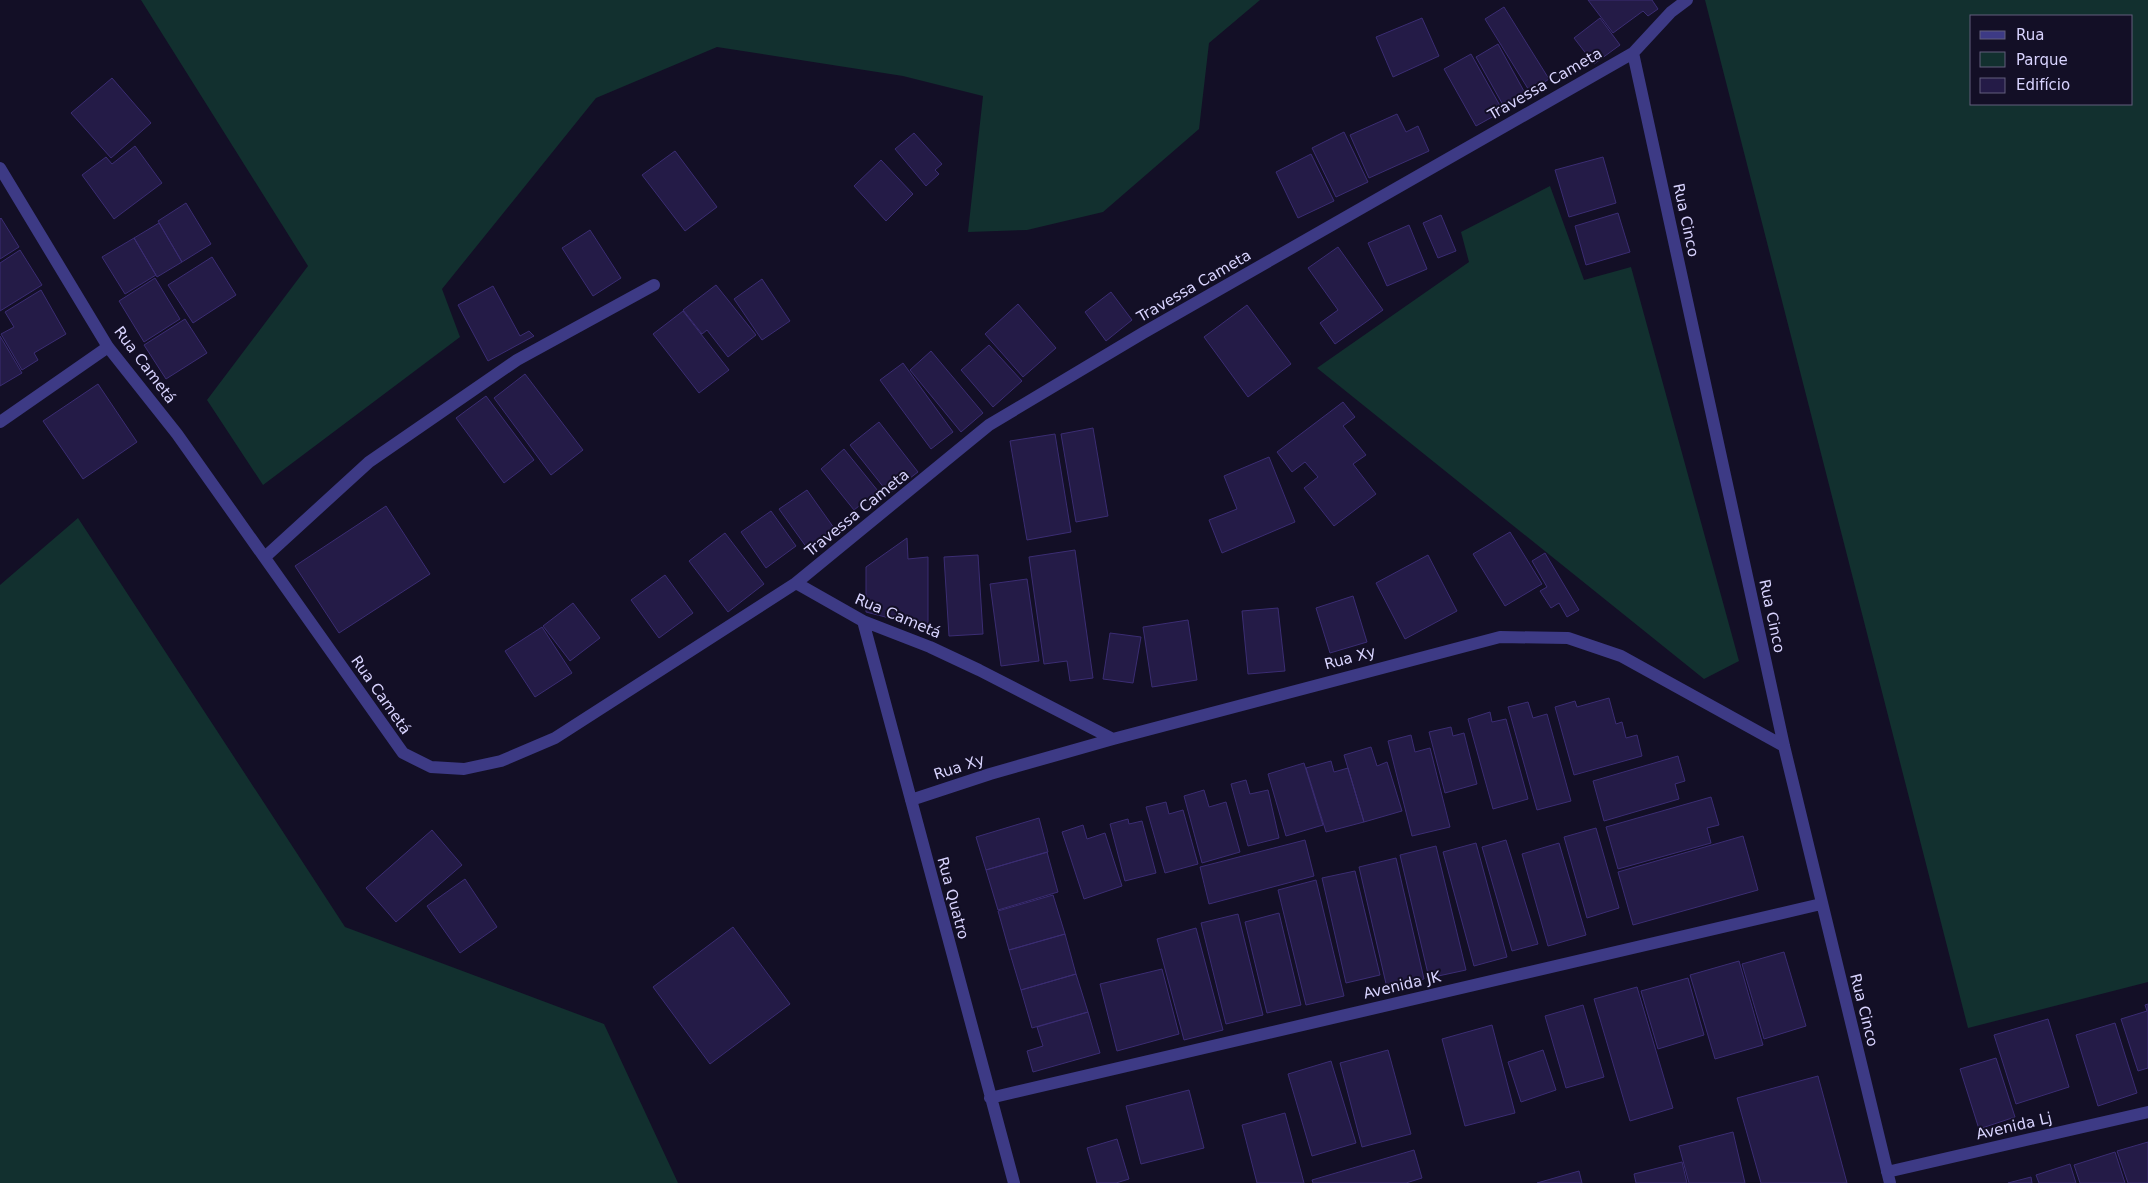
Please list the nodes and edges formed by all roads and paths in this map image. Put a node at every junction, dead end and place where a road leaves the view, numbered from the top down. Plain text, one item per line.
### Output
1 (1687, 0) edge
2 (1633, 53) junction
3 (0, 168) edge
4 (654, 285) dead end
5 (108, 347) junction
6 (0, 422) edge
7 (265, 557) junction
8 (796, 584) junction
9 (863, 621) junction
10 (1112, 739) junction
11 (1784, 746) junction
12 (911, 800) junction
13 (1821, 904) junction
14 (990, 1098) junction
15 (2148, 1112) edge
16 (1888, 1177) edge
17 (1014, 1183) edge

1 - 2 street, Travessa Cameta
2 - 8 street, Travessa Cameta
2 - 11 street, Rua Cinco
3 - 5 street, Rua Cametá
4 - 7 street
5 - 6 street
5 - 7 street, Rua Cametá
7 - 8 street, Rua Cametá
8 - 9 street, Rua Cametá
9 - 10 street, Rua Cametá
9 - 12 street, Rua Quatro
10 - 11 street, Rua Xy
10 - 12 street, Rua Xy
11 - 13 street, Rua Cinco
12 - 14 street, Rua Quatro
13 - 14 street, Avenida JK
13 - 16 street, Rua Cinco
14 - 17 street, Rua Quatro
15 - 16 street, Avenida Lj

